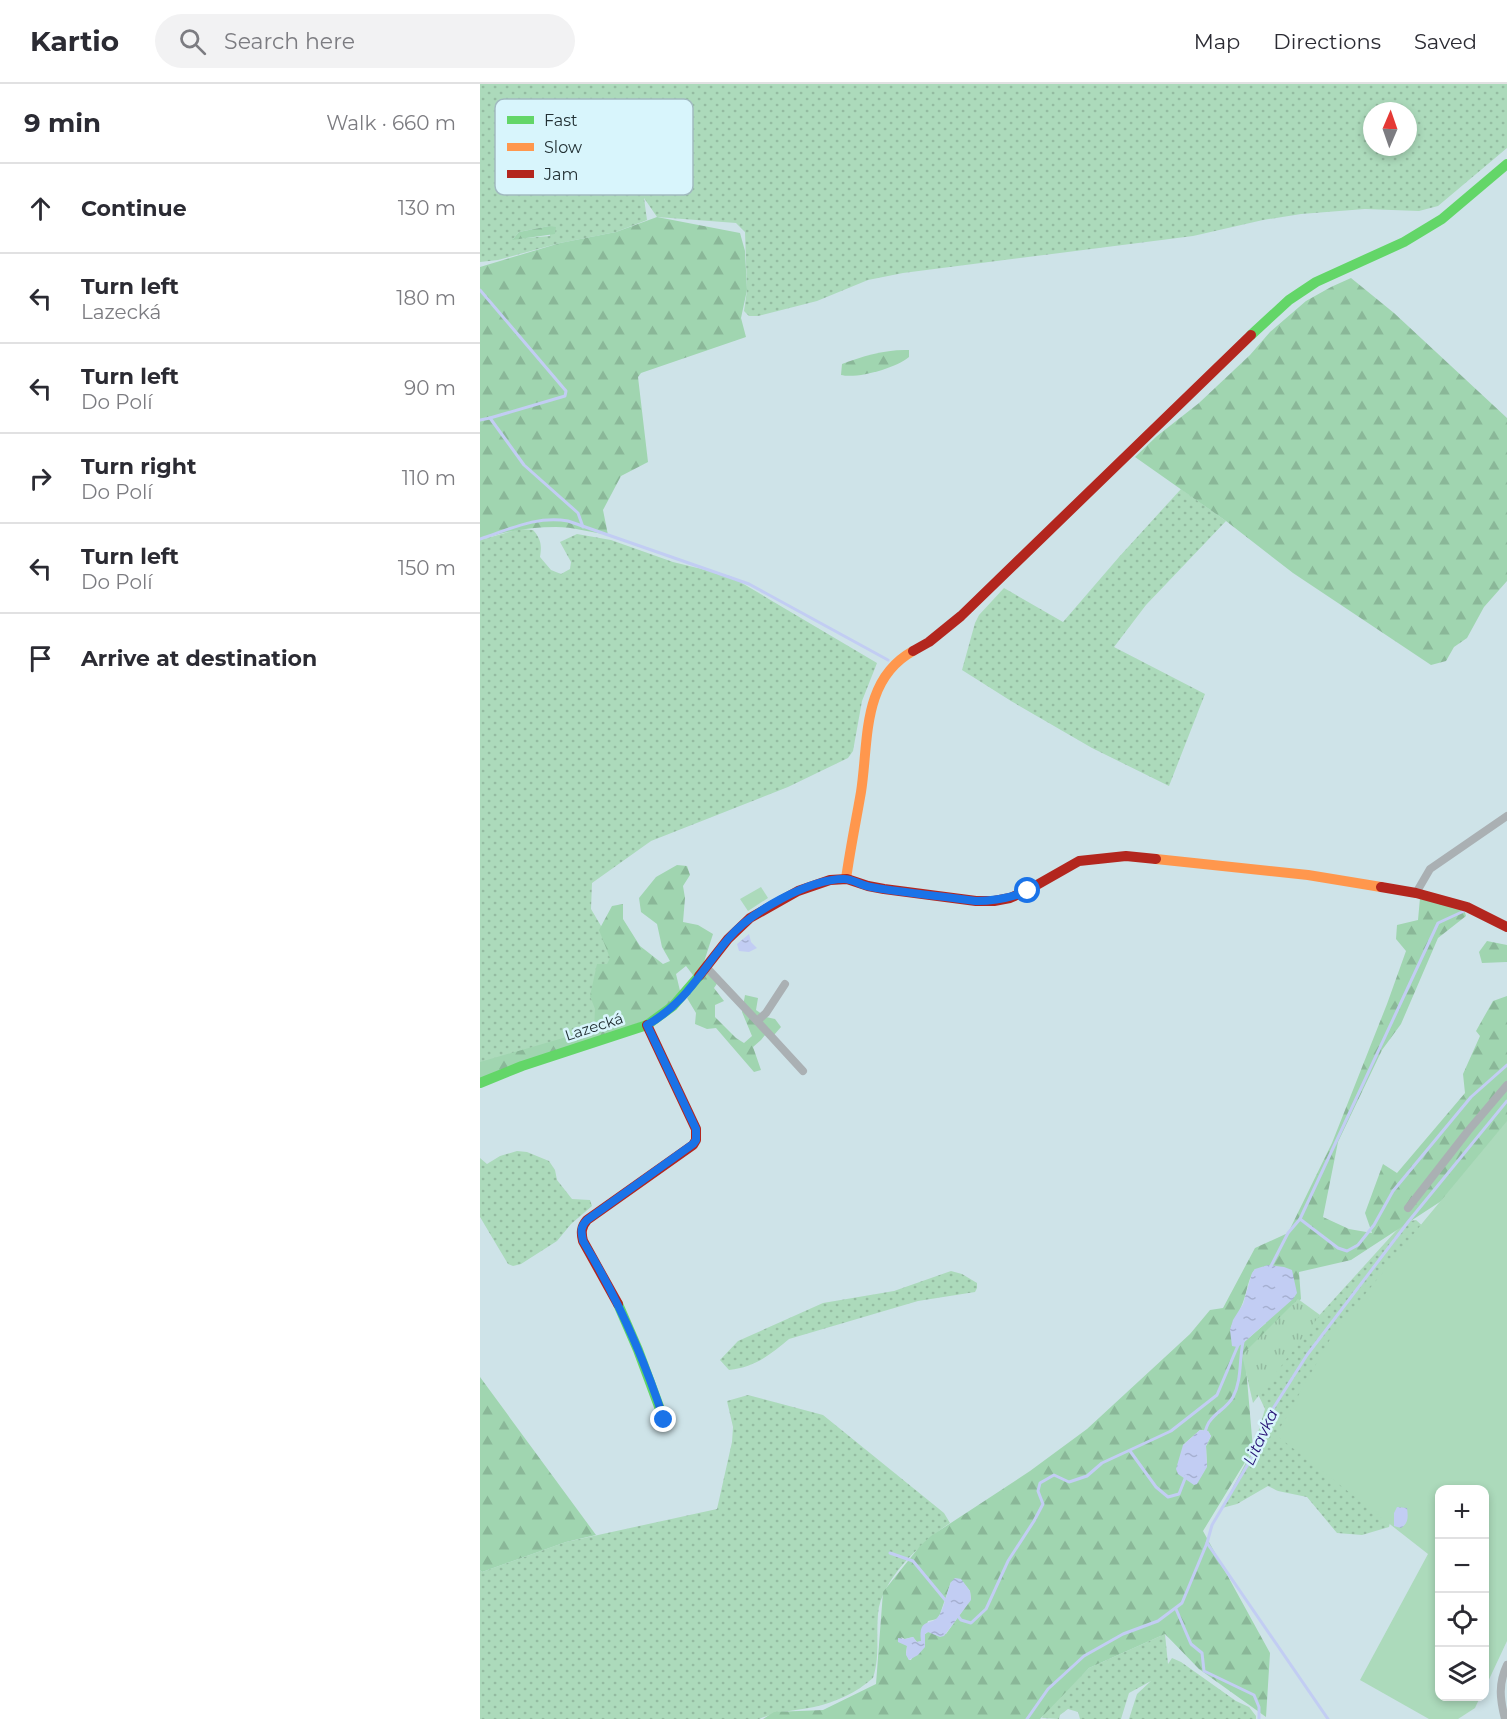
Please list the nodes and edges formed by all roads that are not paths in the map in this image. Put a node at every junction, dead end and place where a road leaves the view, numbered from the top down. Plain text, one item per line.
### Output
1 (1507, 164) edge
2 (1507, 816) edge
3 (846, 879) junction
4 (1416, 893) junction
5 (1507, 927) edge
6 (707, 968) junction
7 (785, 984) dead end
8 (757, 1021) junction
9 (647, 1025) junction
10 (803, 1071) dead end
11 (480, 1083) edge
12 (1507, 1085) edge
13 (1408, 1208) dead end
14 (664, 1420) dead end
15 (1507, 1665) edge
16 (1505, 1719) edge

1 - 3 street
2 - 4 street
3 - 4 street
3 - 6 street, Lazecká
4 - 5 street
6 - 8 street
6 - 9 street, Lazecká
7 - 8 street
8 - 10 street
9 - 11 street, Lazecká
9 - 14 street
12 - 13 street
15 - 16 street

